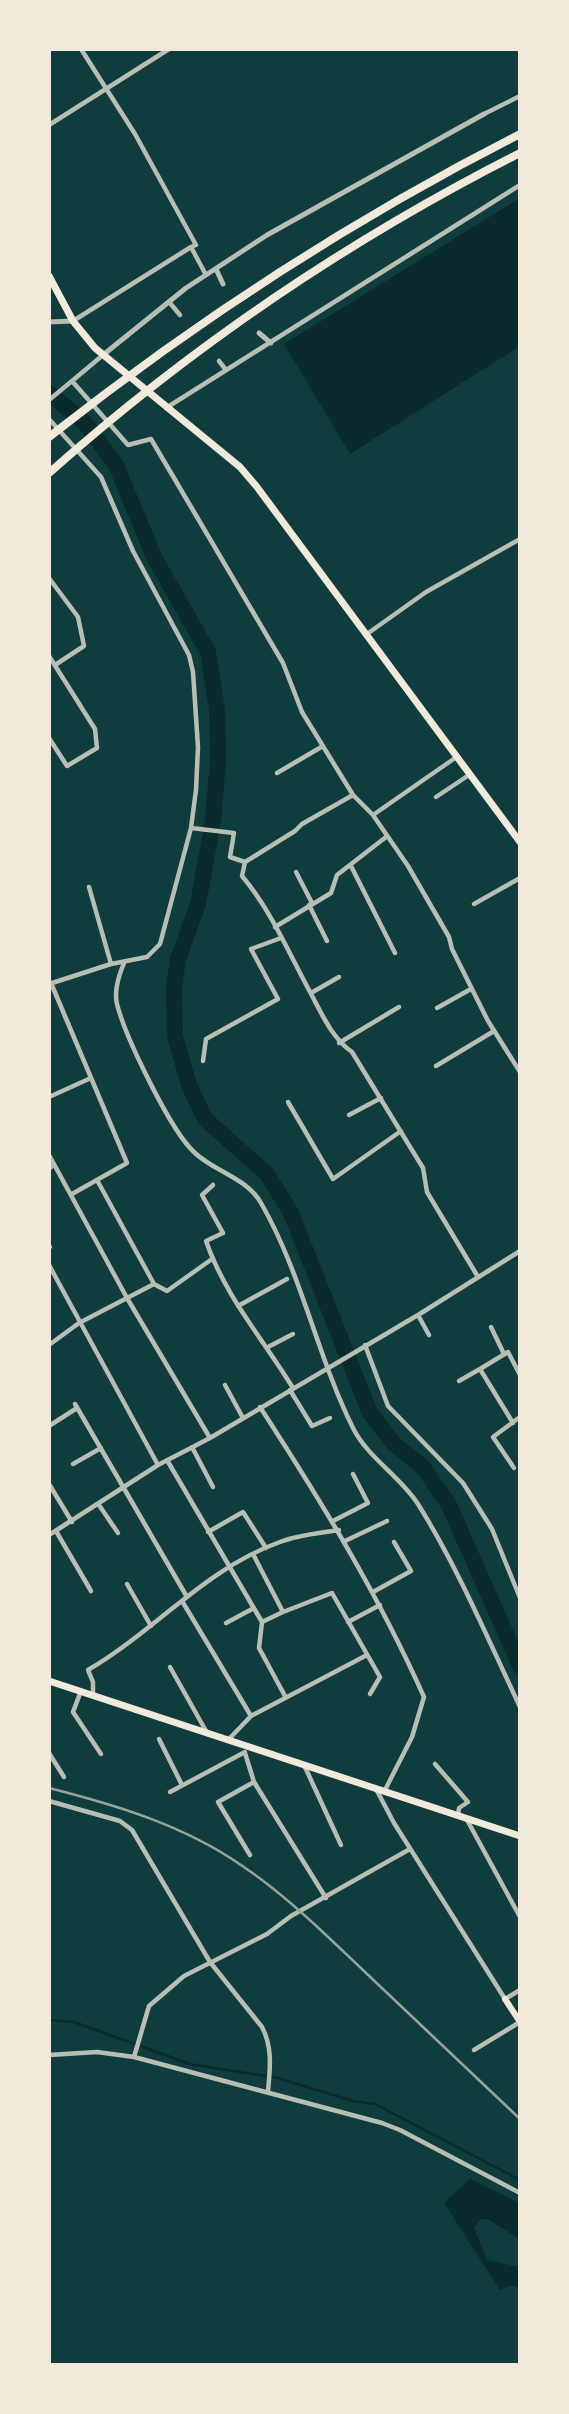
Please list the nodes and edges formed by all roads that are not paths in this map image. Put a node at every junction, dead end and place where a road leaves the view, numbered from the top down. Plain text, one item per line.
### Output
1 (81, 49) edge
2 (169, 49) edge
3 (106, 89) junction
4 (520, 96) edge
5 (484, 114) joint
6 (49, 125) edge
7 (520, 134) edge
8 (520, 153) edge
9 (520, 185) edge
10 (191, 247) junction
11 (216, 269) junction
12 (206, 275) junction
13 (49, 276) edge
14 (223, 284) dead end
15 (170, 303) junction
16 (180, 315) dead end
17 (74, 321) junction
18 (49, 322) edge
19 (259, 333) dead end
20 (271, 343) junction
21 (103, 355) junction
22 (219, 361) dead end
23 (226, 370) junction
24 (72, 380) junction
25 (49, 400) edge
26 (165, 408) junction
27 (49, 419) edge
28 (49, 437) edge
29 (49, 473) edge
30 (520, 539) edge
31 (49, 579) edge
32 (366, 635) junction
33 (49, 656) edge
34 (55, 664) junction
35 (49, 738) edge
36 (323, 746) junction
37 (454, 758) junction
38 (276, 773) dead end
39 (469, 775) junction
40 (353, 795) junction
41 (436, 797) dead end
42 (373, 815) junction
43 (191, 828) junction
44 (386, 837) junction
45 (520, 842) edge
46 (245, 862) junction
47 (351, 866) junction
48 (296, 872) dead end
49 (520, 878) edge
50 (89, 887) dead end
51 (311, 904) junction
52 (474, 904) dead end
53 (275, 927) junction
54 (281, 938) junction
55 (327, 941) dead end
56 (395, 953) dead end
57 (124, 963) junction
58 (111, 964) junction
59 (339, 977) dead end
60 (50, 983) edge
61 (471, 989) junction
62 (311, 993) junction
63 (399, 1007) dead end
64 (437, 1009) dead end
65 (494, 1031) junction
66 (339, 1043) junction
67 (203, 1061) dead end
68 (436, 1066) dead end
69 (519, 1068) edge
70 (91, 1078) junction
71 (49, 1097) edge
72 (381, 1098) junction
73 (288, 1102) dead end
74 (349, 1115) dead end
75 (401, 1130) junction
76 (49, 1155) edge
77 (54, 1164) junction
78 (49, 1169) edge
79 (97, 1180) junction
80 (213, 1185) dead end
81 (72, 1194) junction
82 (520, 1251) edge
83 (212, 1259) junction
84 (49, 1265) edge
85 (478, 1277) junction
86 (287, 1279) dead end
87 (154, 1284) junction
88 (127, 1298) junction
89 (238, 1306) junction
90 (418, 1315) junction
91 (79, 1323) junction
92 (491, 1328) dead end
93 (293, 1334) dead end
94 (429, 1335) dead end
95 (49, 1344) edge
96 (363, 1346) junction
97 (268, 1347) junction
98 (504, 1354) junction
99 (331, 1366) junction
100 (480, 1369) junction
101 (520, 1375) edge
102 (459, 1381) dead end
103 (225, 1385) dead end
104 (292, 1389) junction
105 (260, 1408) junction
106 (520, 1417) edge
107 (243, 1418) junction
108 (330, 1418) dead end
109 (513, 1423) junction
110 (49, 1426) edge
111 (210, 1438) junction
112 (192, 1447) junction
113 (101, 1448) junction
114 (167, 1460) junction
115 (73, 1464) dead end
116 (158, 1465) junction
117 (514, 1468) dead end
118 (353, 1474) dead end
119 (49, 1484) edge
120 (124, 1487) junction
121 (213, 1488) dead end
122 (99, 1505) junction
123 (333, 1521) junction
124 (387, 1521) dead end
125 (72, 1522) junction
126 (339, 1530) junction
127 (56, 1531) junction
128 (208, 1532) junction
129 (118, 1533) dead end
130 (49, 1535) edge
131 (345, 1541) junction
132 (394, 1542) dead end
133 (265, 1548) junction
134 (253, 1554) junction
135 (230, 1566) junction
136 (127, 1584) dead end
137 (91, 1591) dead end
138 (373, 1592) junction
139 (187, 1597) junction
140 (520, 1598) edge
141 (182, 1601) junction
142 (380, 1605) junction
143 (254, 1608) junction
144 (283, 1612) junction
145 (262, 1622) junction
146 (348, 1622) junction
147 (226, 1623) dead end
148 (151, 1626) junction
149 (367, 1655) junction
150 (170, 1667) dead end
151 (49, 1681) edge
152 (81, 1692) junction
153 (369, 1694) dead end
154 (93, 1695) junction
155 (285, 1696) junction
156 (520, 1707) edge
157 (251, 1716) junction
158 (206, 1731) junction
159 (230, 1738) junction
160 (159, 1739) dead end
161 (247, 1749) junction
162 (49, 1752) edge
163 (101, 1754) dead end
164 (303, 1763) junction
165 (435, 1764) dead end
166 (64, 1777) dead end
167 (254, 1782) junction
168 (183, 1785) junction
169 (375, 1787) junction
170 (385, 1790) junction
171 (170, 1791) dead end
172 (49, 1801) edge
173 (462, 1816) junction
174 (520, 1836) edge
175 (341, 1845) dead end
176 (410, 1849) junction
177 (250, 1855) dead end
178 (326, 1898) junction
179 (520, 1916) edge
180 (210, 1962) junction
181 (520, 1990) edge
182 (505, 1999) junction
183 (520, 2022) edge
184 (474, 2050) dead end
185 (49, 2055) edge
186 (134, 2057) junction
187 (268, 2092) junction
188 (520, 2193) edge

1 - 3 street
2 - 3 street
3 - 6 street
3 - 10 street
4 - 5 street
5 - 11 street
7 - 28 highway
8 - 29 highway
9 - 20 street
10 - 12 street
10 - 17 street
11 - 12 street
11 - 14 street
12 - 15 street
13 - 17 main road
15 - 16 street
15 - 21 street
17 - 18 street
17 - 21 main road
19 - 20 street
20 - 23 street
21 - 24 street
21 - 26 main road
22 - 23 street
23 - 26 street
24 - 25 street
24 - 36 street
26 - 32 main road
27 - 43 street
30 - 32 street
31 - 34 street
32 - 37 main road
33 - 34 street
34 - 35 street
36 - 38 street
36 - 40 street
37 - 39 main road
37 - 42 street
39 - 41 street
39 - 45 main road
40 - 42 street
40 - 46 street
42 - 44 street
43 - 46 street
43 - 57 street
44 - 47 street
44 - 61 street
46 - 53 street
47 - 51 street
47 - 56 street
48 - 51 street
49 - 52 street
50 - 58 street
51 - 53 street
51 - 55 street
53 - 54 street
54 - 62 street
54 - 67 street
57 - 58 street
57 - 99 street
58 - 60 street
59 - 62 street
60 - 70 street
61 - 64 street
61 - 65 street
62 - 66 street
63 - 66 street
65 - 68 street
65 - 69 street
66 - 72 street
70 - 71 street
70 - 79 street
72 - 74 street
72 - 75 street
73 - 75 street
75 - 85 street
76 - 77 street
77 - 78 street
77 - 81 street
79 - 81 street
79 - 87 street
80 - 83 street
81 - 88 street
82 - 85 street
83 - 87 street
83 - 89 street
84 - 91 street
85 - 90 street
86 - 89 street
87 - 88 street
88 - 91 street
88 - 111 street
89 - 97 street
90 - 94 street
90 - 96 street
91 - 95 street
91 - 116 street
92 - 98 street
93 - 97 street
96 - 99 street
96 - 140 street
97 - 104 street
98 - 100 street
98 - 101 street
99 - 104 street
99 - 156 street
100 - 102 street
100 - 109 street
103 - 107 street
104 - 105 street
104 - 108 street
105 - 107 street
105 - 123 street
106 - 109 street
107 - 111 street
109 - 117 street
110 - 113 street
111 - 112 street
112 - 114 street
112 - 121 street
113 - 115 street
113 - 120 street
114 - 116 street
114 - 128 street
116 - 120 street
118 - 123 street
119 - 125 street
120 - 122 street
120 - 139 street
122 - 125 street
122 - 129 street
123 - 126 street
124 - 131 street
125 - 127 street
126 - 131 street
126 - 133 street
127 - 130 street
127 - 137 street
128 - 133 street
128 - 135 street
131 - 138 street
132 - 138 street
133 - 134 street
134 - 135 street
134 - 144 street
135 - 139 street
135 - 143 street
136 - 148 street
138 - 142 street
139 - 141 street
141 - 148 street
141 - 157 street
142 - 146 street
142 - 170 street
143 - 145 street
143 - 147 street
144 - 145 street
144 - 146 street
145 - 155 street
146 - 149 street
148 - 154 street
149 - 153 street
149 - 155 street
150 - 158 street
151 - 152 main road
152 - 154 main road
152 - 163 street
154 - 158 main road
155 - 157 street
157 - 159 street
158 - 159 main road
159 - 161 main road
160 - 168 street
161 - 164 main road
161 - 167 street
161 - 168 street
162 - 166 street
164 - 169 main road
164 - 175 street
165 - 173 street
167 - 177 street
167 - 178 street
168 - 171 street
169 - 170 main road
169 - 176 street
170 - 173 main road
172 - 180 street
173 - 174 main road
173 - 179 street
176 - 178 street
176 - 182 street
178 - 180 street
180 - 186 street
180 - 187 street
181 - 182 street
182 - 183 main road
183 - 184 street
185 - 186 street
186 - 187 street
187 - 188 street

